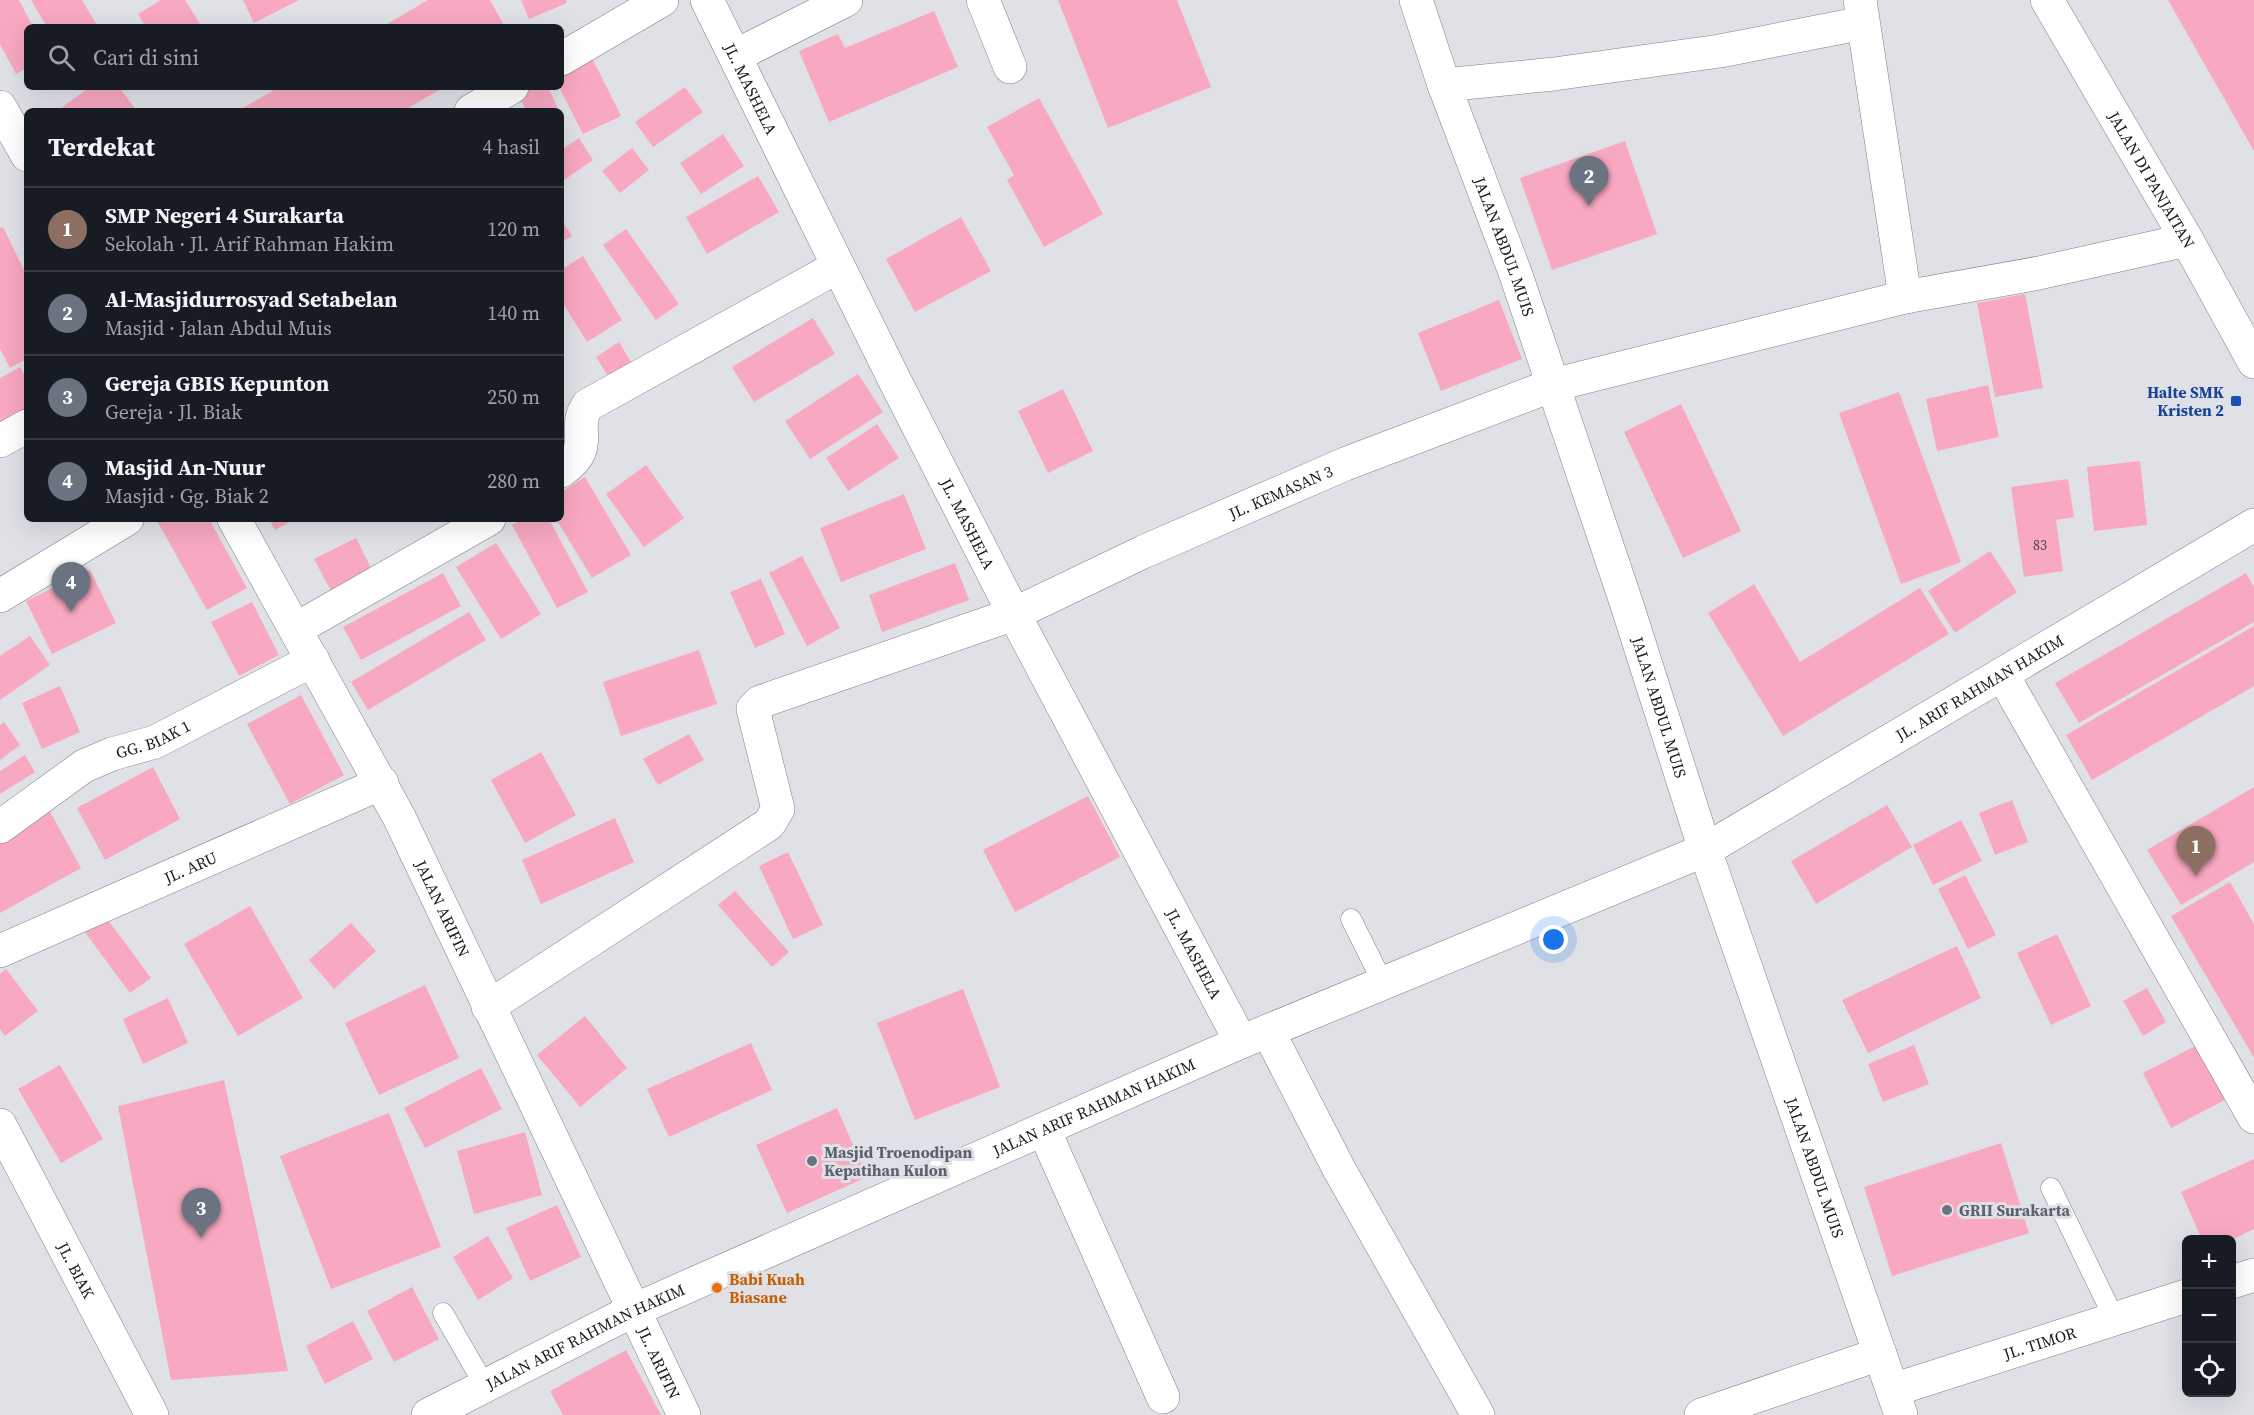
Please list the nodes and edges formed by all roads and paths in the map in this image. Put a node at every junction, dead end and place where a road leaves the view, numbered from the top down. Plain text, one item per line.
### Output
1 (662, 0) edge
2 (707, 0) edge
3 (846, 0) edge
4 (983, 0) edge
5 (1416, 0) edge
6 (2047, 0) edge
7 (1862, 12) edge
8 (564, 56) edge
9 (735, 56) junction
10 (1010, 67) dead end
11 (1444, 85) junction
12 (507, 90) edge
13 (0, 107) edge
14 (476, 108) edge
15 (24, 150) edge
16 (2187, 240) junction
17 (837, 267) junction
18 (1905, 297) junction
19 (2254, 362) edge
20 (1553, 386) junction
21 (24, 428) edge
22 (0, 441) edge
23 (564, 469) edge
24 (122, 522) edge
25 (236, 522) edge
26 (484, 522) edge
27 (2254, 525) edge
28 (0, 596) edge
29 (1014, 614) junction
30 (296, 629) junction
31 (313, 660) junction
32 (2002, 674) junction
33 (382, 783) junction
34 (0, 827) edge
35 (1705, 850) junction
36 (1352, 919) dead end
37 (0, 951) edge
38 (1383, 983) junction
39 (488, 1007) junction
40 (1254, 1037) junction
41 (2254, 1117) edge
42 (0, 1125) edge
43 (1044, 1130) junction
44 (2051, 1188) dead end
45 (2254, 1275) edge
46 (2236, 1281) edge
47 (2182, 1298) edge
48 (632, 1311) junction
49 (443, 1313) dead end
50 (2114, 1318) junction
51 (1880, 1354) junction
52 (1163, 1397) dead end
53 (469, 1400) edge
54 (1897, 1402) edge
55 (152, 1415) edge
56 (428, 1415) edge
57 (684, 1415) edge
58 (1478, 1415) edge
59 (1701, 1415) edge

1 - 8 street
2 - 9 street, JL. MASHELA
3 - 9 street
4 - 10 street
5 - 11 street, JALAN ABDUL MUIS
6 - 16 street, JALAN DI PANJAITAN
7 - 11 street
7 - 18 street
9 - 17 street, JL. MASHELA
11 - 20 street, JALAN ABDUL MUIS
12 - 14 street
13 - 15 street
16 - 18 street, JL. KEMASAN 3
16 - 19 street, JALAN DI PANJAITAN
17 - 23 street
17 - 29 street, JL. MASHELA
18 - 20 street, JL. KEMASAN 3
20 - 29 street, JL. KEMASAN 3
20 - 35 street, JALAN ABDUL MUIS
21 - 22 street
24 - 28 street
25 - 30 street, JALAN ARIFIN
26 - 30 street
27 - 32 street, JL. ARIF RAHMAN HAKIM
29 - 39 street, JL. KEMASAN 3
29 - 40 street, JL. MASHELA
30 - 31 street, JALAN ARIFIN
31 - 33 street, JALAN ARIFIN
31 - 34 street, GG. BIAK 1
32 - 35 street, JL. ARIF RAHMAN HAKIM
32 - 41 street
33 - 37 street, JL. ARU
33 - 39 street, JALAN ARIFIN
35 - 38 street, JALAN ARIF RAHMAN HAKIM
35 - 51 street, JALAN ABDUL MUIS
36 - 38 lane
38 - 40 street, JALAN ARIF RAHMAN HAKIM
39 - 48 street, JALAN ARIFIN
40 - 43 street, JALAN ARIF RAHMAN HAKIM
40 - 58 street, JL. MASHELA
42 - 55 street, JL. BIAK
43 - 48 street, JALAN ARIF RAHMAN HAKIM
43 - 52 street
44 - 50 lane
45 - 46 street
47 - 50 street, JL. TIMOR
48 - 53 street, JALAN ARIF RAHMAN HAKIM
48 - 57 street, JL. ARIFIN
49 - 53 lane
50 - 54 street, JL. TIMOR
51 - 54 street, JALAN ABDUL MUIS
51 - 59 street
53 - 56 street, JALAN ARIF RAHMAN HAKIM

